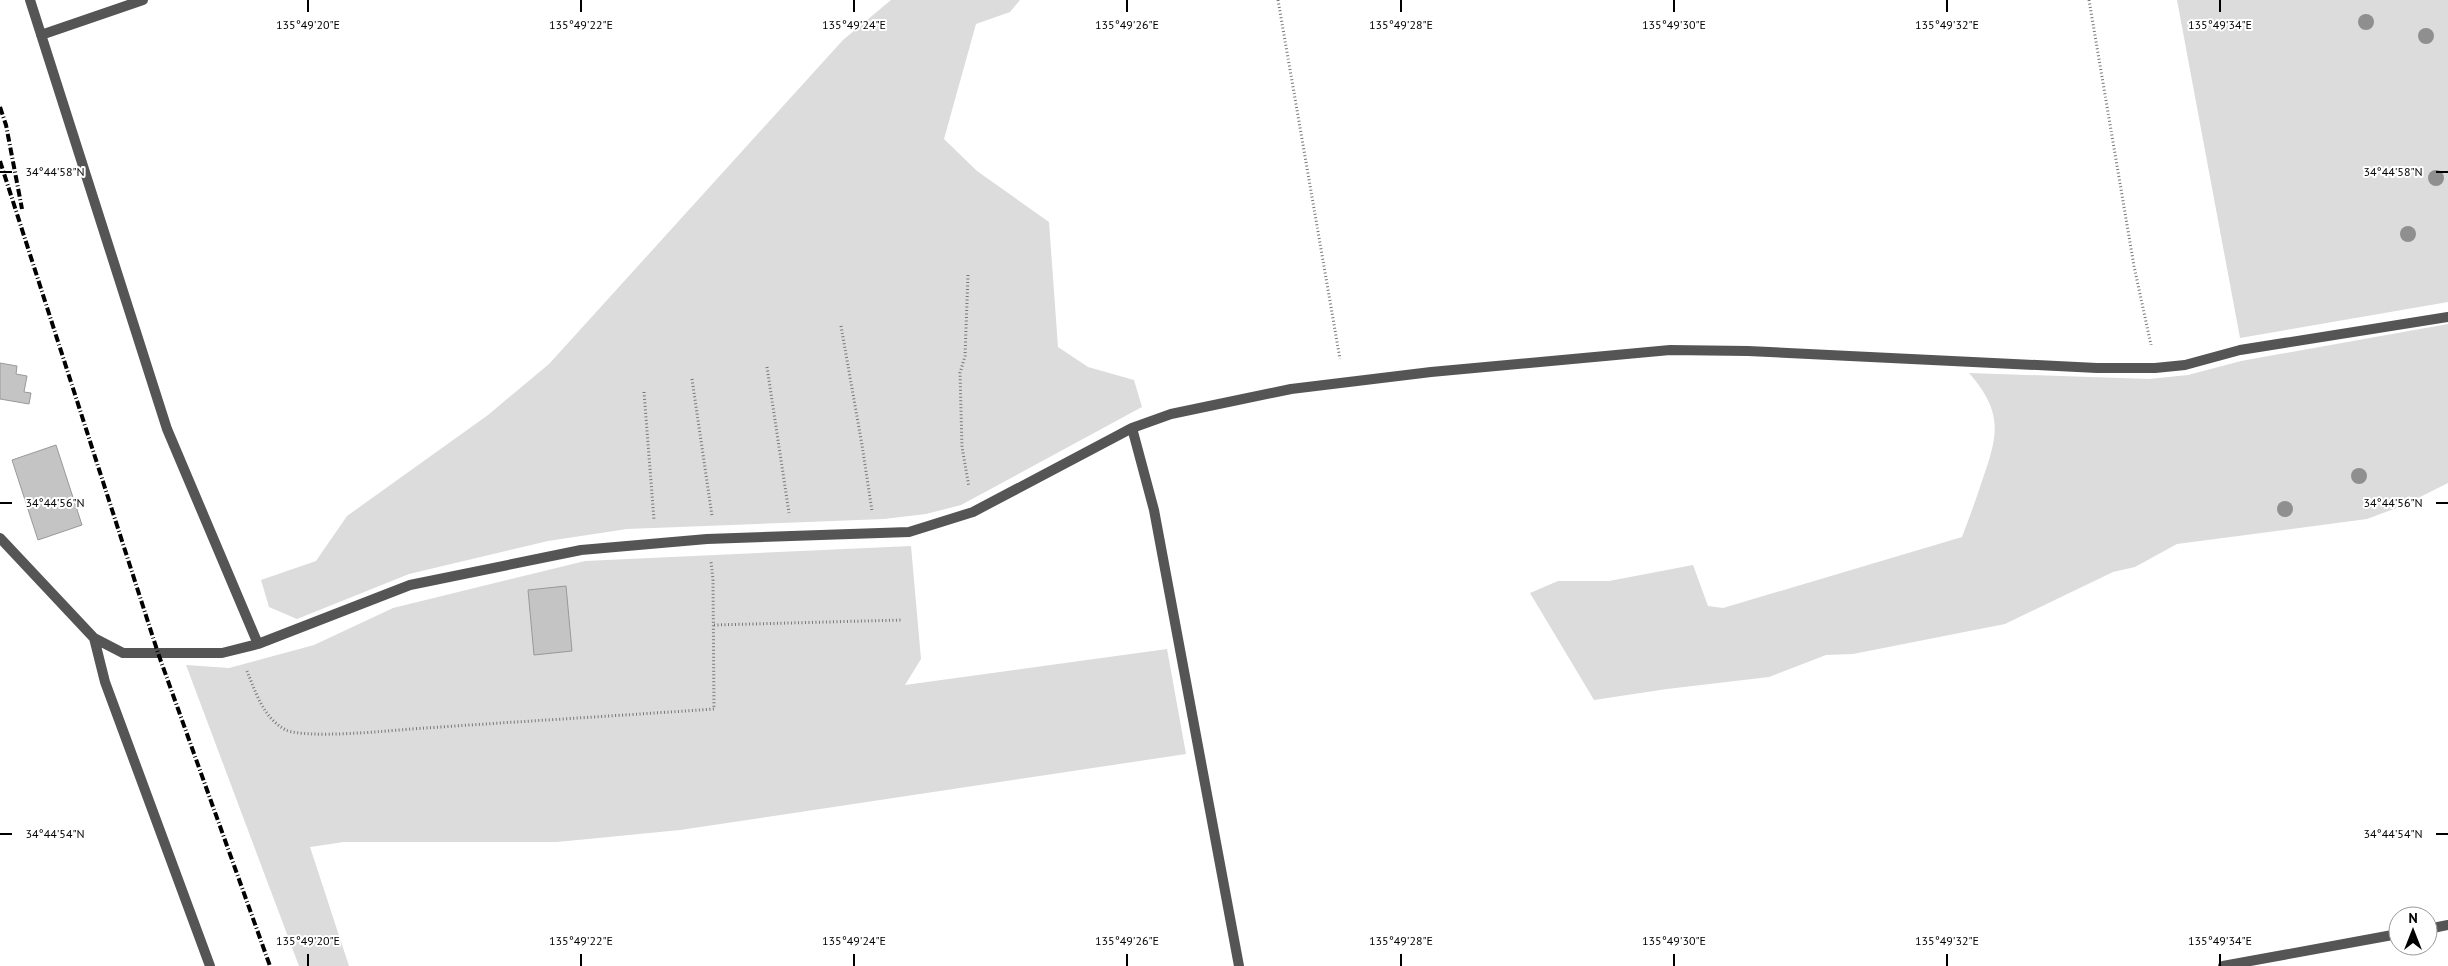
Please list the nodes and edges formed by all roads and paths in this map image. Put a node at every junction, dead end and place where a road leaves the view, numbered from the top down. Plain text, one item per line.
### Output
1 (30, 0) edge
2 (143, 0) edge
3 (1278, 0) edge
4 (2089, 0) edge
5 (41, 35) junction
6 (968, 275) dead end
7 (2448, 317) edge
8 (841, 326) dead end
9 (767, 367) dead end
10 (2155, 368) junction
11 (692, 379) dead end
12 (1344, 382) junction
13 (644, 392) dead end
14 (1132, 428) junction
15 (973, 512) junction
16 (875, 534) junction
17 (793, 536) junction
18 (0, 538) edge
19 (711, 539) junction
20 (656, 543) junction
21 (902, 620) dead end
22 (714, 625) junction
23 (94, 638) junction
24 (258, 644) junction
25 (238, 649) junction
26 (2388, 936) edge
27 (210, 966) edge
28 (1239, 966) edge
29 (2223, 966) edge

1 - 5 street
2 - 5 street
3 - 12 path
4 - 10 path
5 - 24 street
6 - 15 path
7 - 10 street
8 - 16 path
9 - 17 path
10 - 12 street
11 - 19 path
12 - 14 street
13 - 20 path
14 - 15 street
14 - 28 street
15 - 16 street
16 - 17 street
17 - 19 street
18 - 23 street
19 - 20 street
19 - 22 path
20 - 24 street
21 - 22 path
22 - 25 path
23 - 25 street
23 - 27 street
24 - 25 street
26 - 29 street

